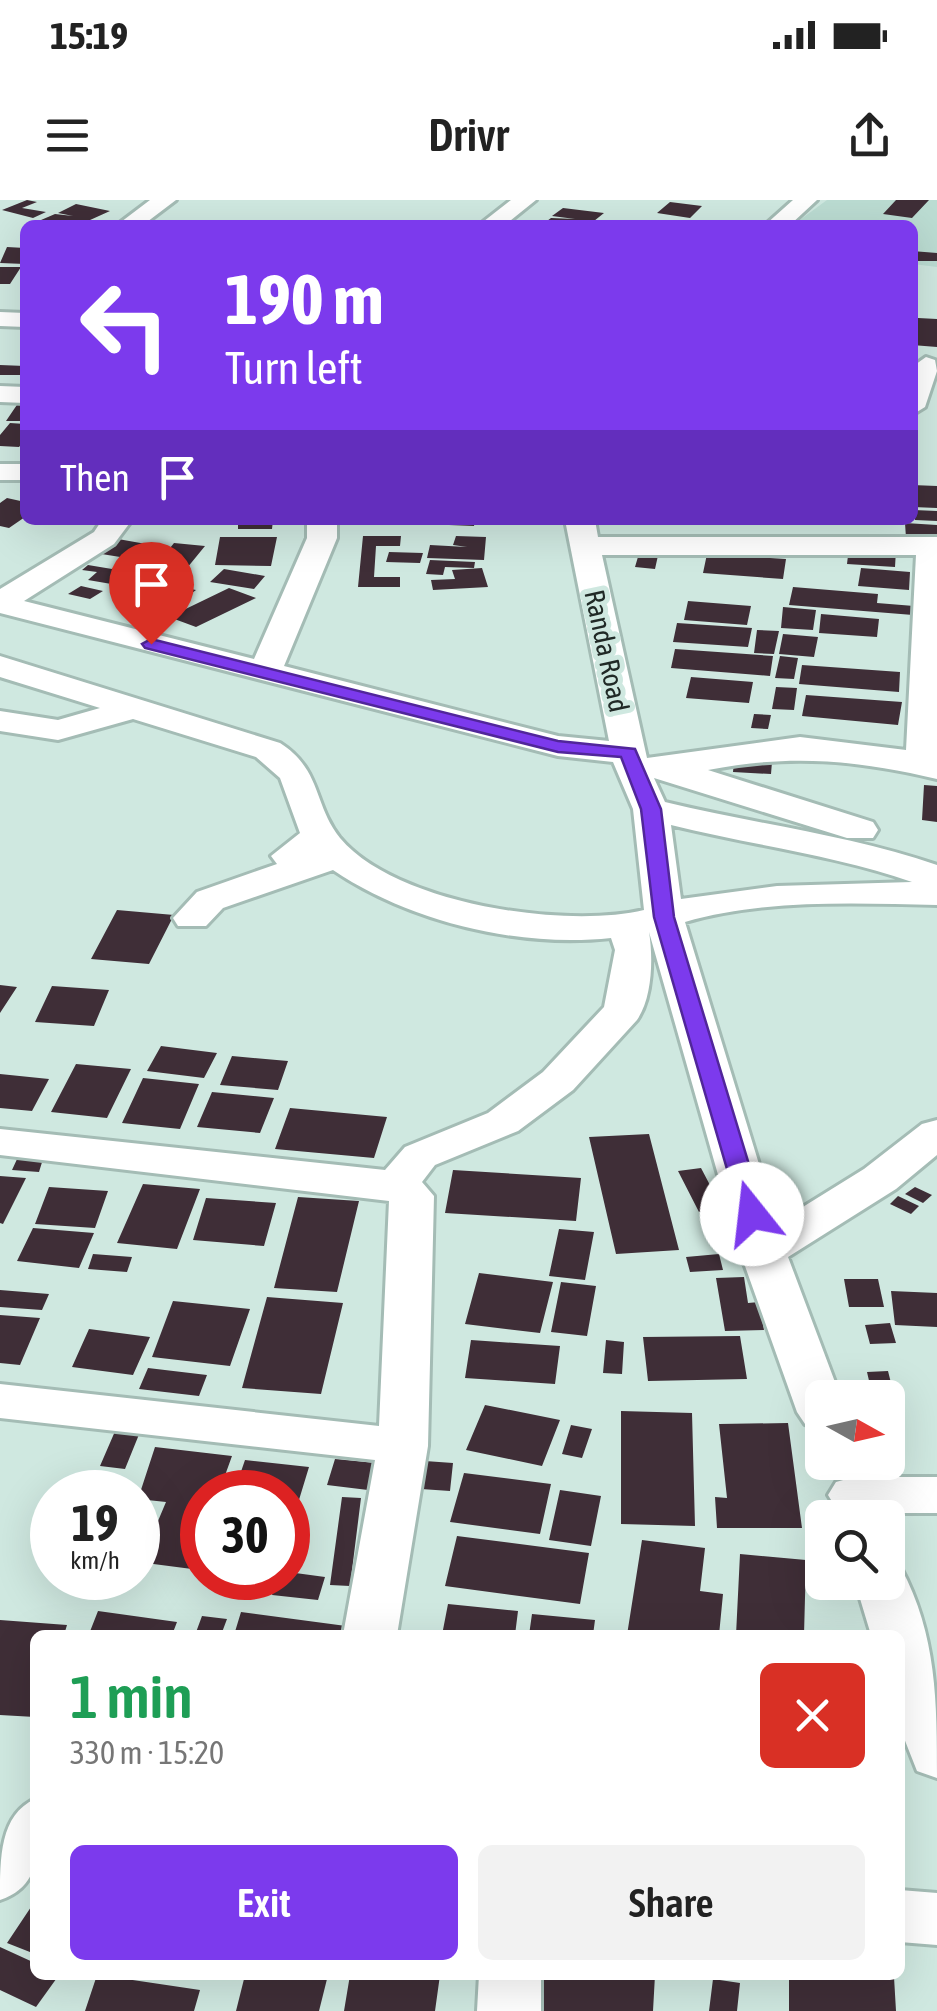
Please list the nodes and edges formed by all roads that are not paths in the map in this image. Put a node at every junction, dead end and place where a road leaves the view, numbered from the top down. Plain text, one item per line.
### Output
1 (127, 200) edge
2 (525, 200) edge
3 (806, 200) edge
4 (162, 202) edge
5 (135, 220) edge
6 (497, 220) edge
7 (782, 220) edge
8 (925, 365) edge
9 (918, 390) edge
10 (113, 525) edge
11 (322, 525) edge
12 (878, 532) edge
13 (582, 533) edge
14 (934, 546) edge
15 (0, 603) edge
16 (931, 633) edge
17 (0, 666) edge
18 (264, 674) junction
19 (132, 707) junction
20 (0, 722) edge
21 (644, 764) junction
22 (930, 767) edge
23 (651, 809) junction
24 (320, 836) junction
25 (937, 850) edge
26 (937, 878) edge
27 (937, 894) edge
28 (192, 918) dead end
29 (646, 921) junction
30 (936, 1135) edge
31 (0, 1142) edge
32 (396, 1185) junction
33 (763, 1252) junction
34 (810, 1380) edge
35 (0, 1402) edge
36 (403, 1446) junction
37 (852, 1492) edge
38 (937, 1494) edge
39 (888, 1600) edge
40 (371, 1630) edge
41 (897, 1630) edge
42 (905, 1656) edge
43 (937, 1755) edge
44 (30, 1830) edge
45 (0, 1875) edge
46 (905, 1916) edge
47 (937, 1919) edge
48 (510, 1980) edge
49 (508, 2011) edge

1 - 4 street
2 - 6 street
3 - 7 street
4 - 5 street
8 - 9 street
10 - 15 street
11 - 18 street
12 - 13 street
12 - 14 street
13 - 21 street, Randa Road
14 - 16 street
15 - 18 street
16 - 22 street
17 - 19 street
18 - 21 street
19 - 20 street
19 - 24 street
21 - 22 street
21 - 23 street, Randa Road
21 - 25 street
23 - 26 street
23 - 29 street, Randa Road
24 - 28 street
24 - 29 street
27 - 29 street
29 - 32 street
29 - 33 street, Randa Road
30 - 33 street
31 - 32 street
32 - 36 street
33 - 34 street, Randa Road
35 - 36 street
36 - 40 street
37 - 38 street
39 - 41 street
42 - 43 street
44 - 45 street
46 - 47 street
48 - 49 street

